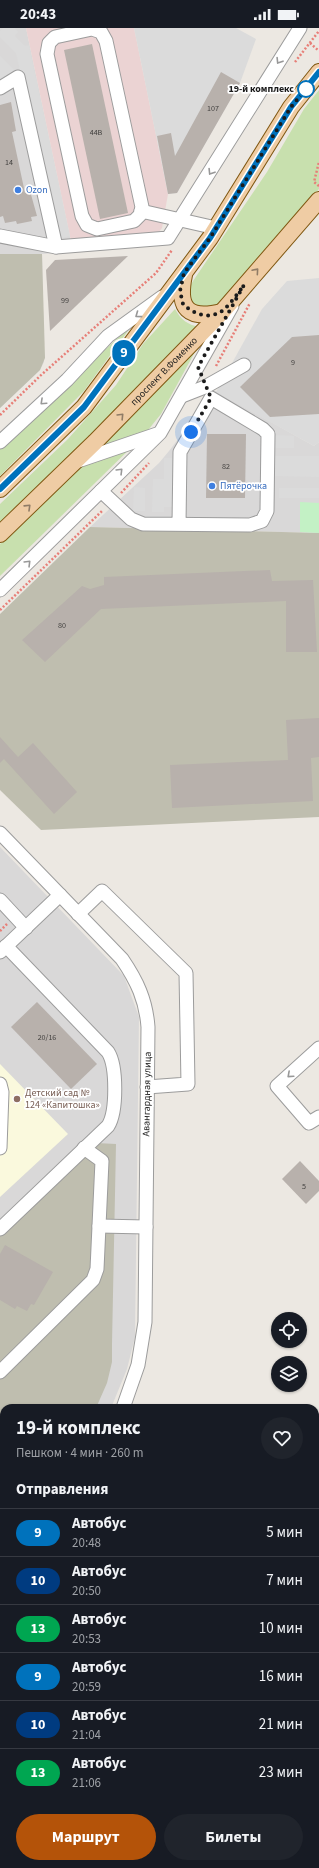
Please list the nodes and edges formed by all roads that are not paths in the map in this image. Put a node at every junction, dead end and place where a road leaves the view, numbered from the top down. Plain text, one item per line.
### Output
1 (300, 28) edge
2 (319, 72) edge
3 (0, 88) edge
4 (319, 200) edge
5 (141, 211) junction
6 (181, 220) junction
7 (216, 228) junction
8 (0, 236) edge
9 (56, 247) junction
10 (184, 273) junction
11 (244, 285) junction
12 (170, 292) junction
13 (222, 312) junction
14 (244, 365) dead end
15 (198, 367) junction
16 (208, 393) junction
17 (182, 396) junction
18 (160, 433) junction
19 (0, 442) edge
20 (73, 463) junction
21 (0, 489) edge
22 (101, 491) junction
23 (179, 524) junction
24 (0, 534) edge
25 (0, 590) edge
26 (0, 833) edge
27 (60, 895) junction
28 (0, 900) edge
29 (78, 914) junction
30 (26, 928) junction
31 (3, 949) edge
32 (319, 1048) edge
33 (0, 1084) edge
34 (147, 1087) junction
35 (319, 1117) edge
36 (0, 1148) edge
37 (84, 1148) junction
38 (99, 1226) junction
39 (146, 1227) junction
40 (0, 1229) edge
41 (0, 1372) edge
42 (124, 1404) edge

1 -> 6 street
2 - 7 main road
3 - 9 street
11 -> 4 main road, проспект В.Фоменко
5 - 5 street
5 - 6 street
6 - 7 street
6 - 9 street
7 - 10 main road
8 - 9 street
10 - 12 main road
10 - 13 main road
11 - 13 main road, проспект В.Фоменко
11 - 15 street
12 -> 19 street
12 - 21 main road
20 -> 13 main road, проспект В.Фоменко
14 - 16 street
15 - 16 street
15 - 17 street
16 - 17 street
16 - 23 street
16 - 23 street
17 - 18 street
18 - 20 street
22 -> 18 street
24 -> 20 main road, проспект В.Фоменко
22 - 23 street
25 -> 22 street
26 - 27 street, Авангардная улица
27 - 29 street, Авангардная улица
27 - 30 street
28 - 30 street
29 - 34 street, Авангардная улица
29 - 34 street
30 - 31 street
31 - 37 street
32 -> 35 street
33 - 36 street
34 - 39 street, Авангардная улица
37 - 38 street
37 - 40 street
38 - 39 street
38 - 41 street
39 - 42 street, Авангардная улица

